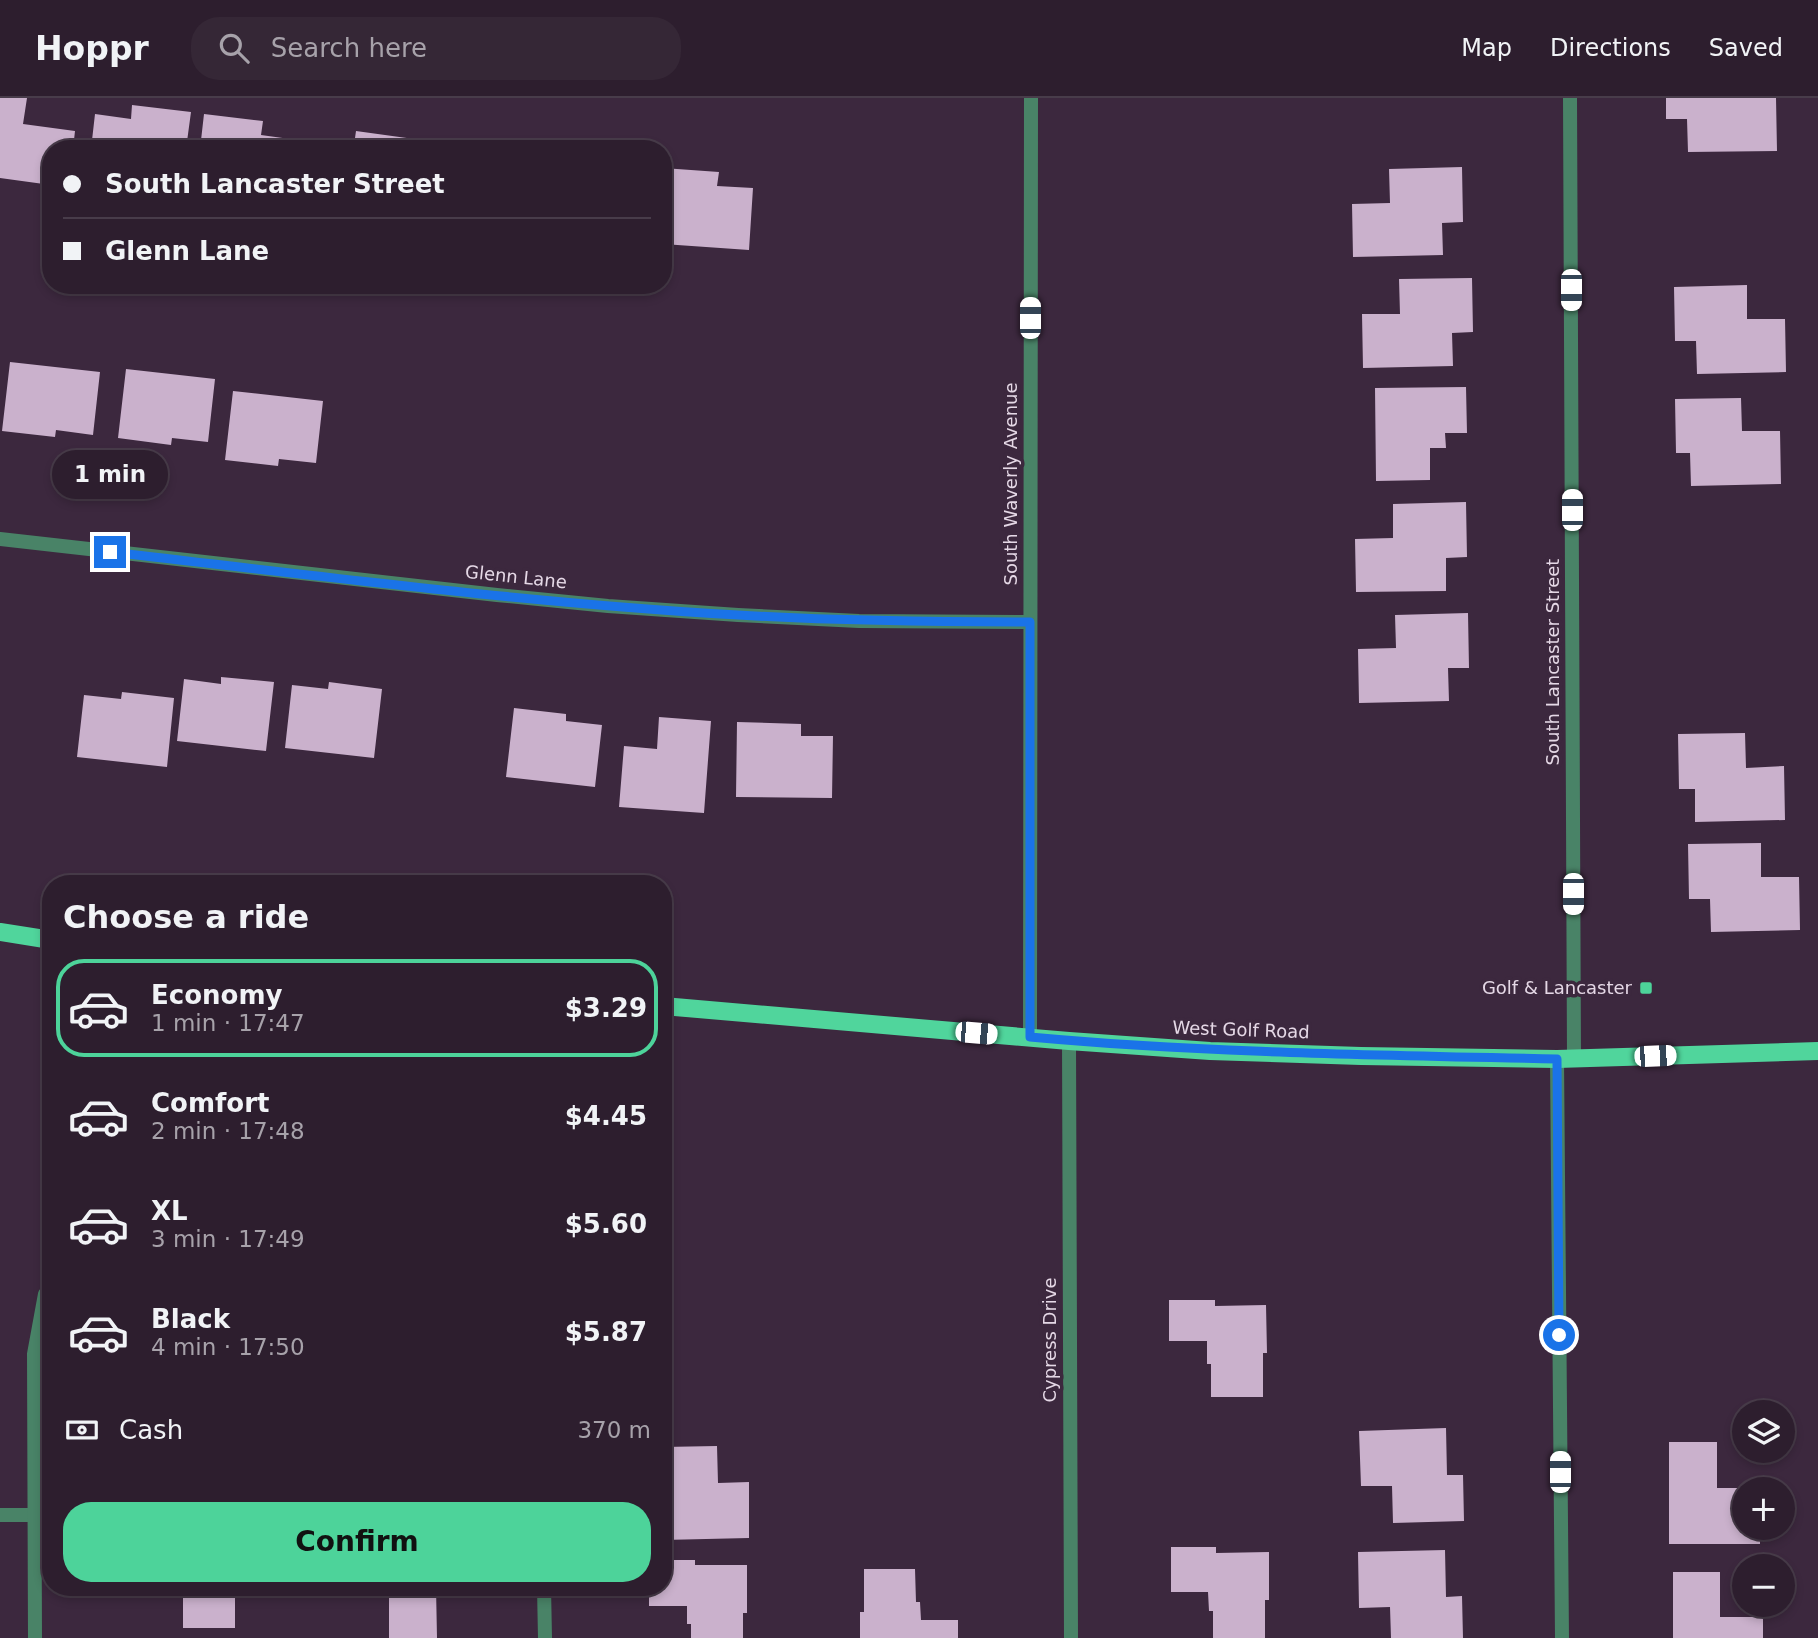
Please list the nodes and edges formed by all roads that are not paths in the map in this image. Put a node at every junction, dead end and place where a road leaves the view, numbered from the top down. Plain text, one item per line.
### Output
1 (1031, 98) edge
2 (1570, 98) edge
3 (0, 539) edge
4 (1030, 622) junction
5 (0, 932) edge
6 (42, 939) edge
7 (672, 1007) edge
8 (1030, 1037) junction
9 (1069, 1041) junction
10 (1818, 1051) edge
11 (1565, 1059) junction
12 (42, 1320) edge
13 (0, 1515) edge
14 (34, 1515) junction
15 (544, 1596) edge
16 (35, 1638) edge
17 (545, 1638) edge
18 (1071, 1638) edge
19 (1562, 1638) edge

1 - 4 street, South Waverly Avenue
2 - 11 street, South Lancaster Street
3 - 4 street, Glenn Lane
4 - 8 street, South Waverly Avenue
5 - 6 main road
7 - 8 main road, West Golf Road
8 - 9 main road, West Golf Road
9 - 11 main road, West Golf Road
9 - 18 street, Cypress Drive
10 - 11 main road, West Golf Road
11 - 19 street, South Lancaster Street
12 - 14 street
13 - 14 street
14 - 16 street
15 - 17 street

